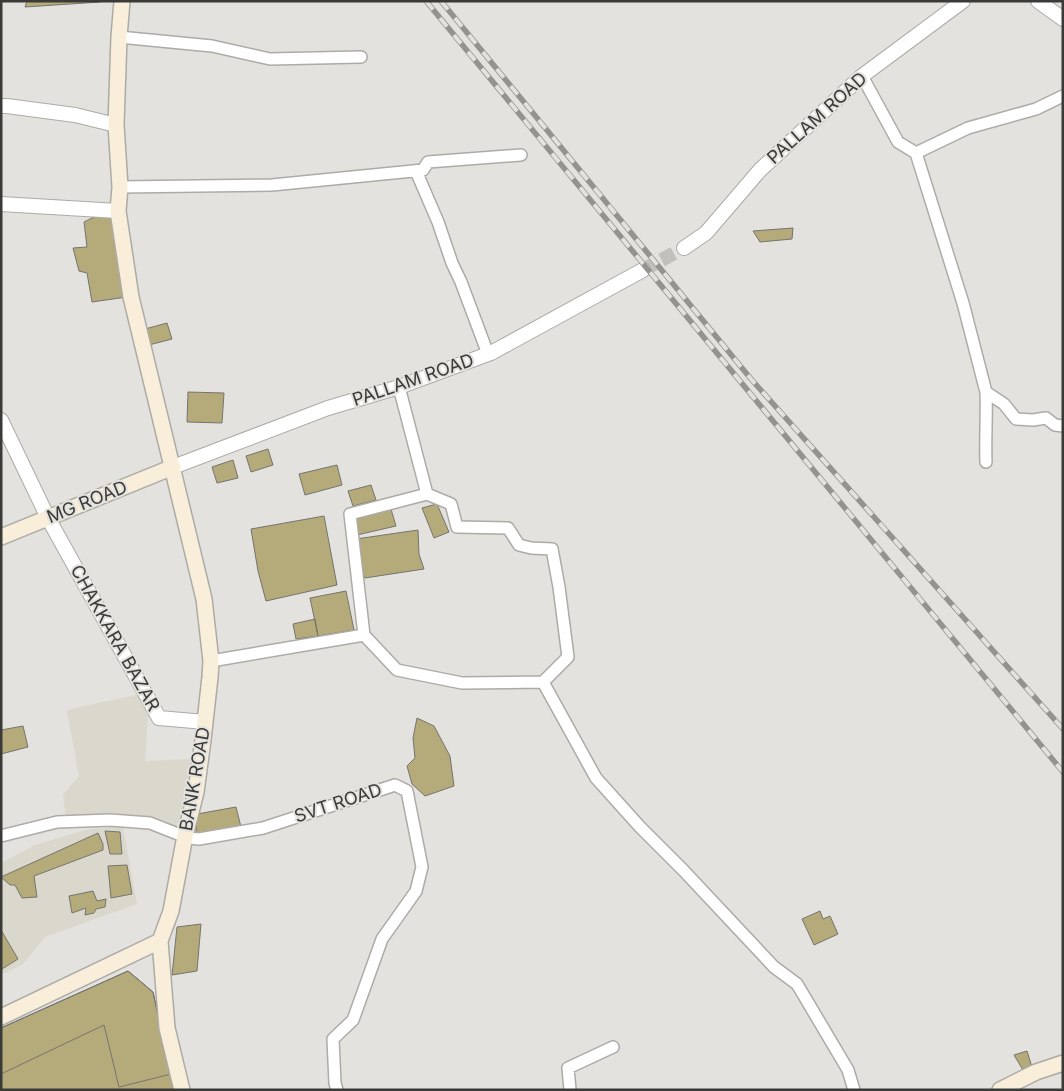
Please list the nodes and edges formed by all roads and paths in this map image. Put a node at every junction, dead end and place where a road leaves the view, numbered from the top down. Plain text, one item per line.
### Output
1 (122, 1) edge
2 (963, 1) edge
3 (1038, 1) edge
4 (1063, 19) edge
5 (118, 36) junction
6 (361, 57) dead end
7 (862, 76) junction
8 (1063, 96) edge
9 (1, 106) edge
10 (116, 125) junction
11 (916, 154) junction
12 (521, 155) dead end
13 (416, 171) junction
14 (120, 187) junction
15 (1, 204) edge
16 (118, 212) junction
17 (684, 248) tunnel mouth
18 (643, 270) tunnel mouth
19 (488, 354) junction
20 (399, 387) junction
21 (986, 392) junction
22 (1, 420) edge
23 (1063, 426) edge
24 (986, 462) dead end
25 (172, 467) junction
26 (427, 494) junction
27 (48, 518) junction
28 (1, 537) edge
29 (364, 635) junction
30 (210, 661) junction
31 (543, 682) junction
32 (205, 722) junction
33 (1, 836) edge
34 (185, 836) junction
35 (160, 941) junction
36 (1, 1017) edge
37 (613, 1048) dead end
38 (1063, 1063) edge
39 (182, 1090) edge
40 (337, 1090) edge
41 (570, 1090) edge
42 (854, 1090) edge
43 (1000, 1090) edge

1 - 5 main road, BANK ROAD
2 - 7 street, PALLAM ROAD
3 - 4 street
5 - 6 street
5 - 10 main road, BANK ROAD
7 - 11 street
7 - 17 street, PALLAM ROAD
8 - 11 street
9 - 10 street
10 - 14 main road, BANK ROAD
11 - 21 street
12 - 13 street
13 - 14 street
13 - 19 street
14 - 16 main road, BANK ROAD
15 - 16 street
16 - 25 main road, BANK ROAD
18 - 19 street, PALLAM ROAD
19 - 20 street, PALLAM ROAD
20 - 25 street, PALLAM ROAD
20 - 26 street
21 - 23 street
21 - 24 street
22 - 27 street
25 - 27 main road, MG ROAD
25 - 30 main road, BANK ROAD
26 - 29 street
26 - 31 street
27 - 28 main road, MG ROAD
27 - 32 street, CHAKKARA BAZAR
29 - 30 street
29 - 31 street
30 - 32 main road, BANK ROAD
31 - 42 street
32 - 34 main road, BANK ROAD
33 - 34 street
34 - 35 main road, BANK ROAD
34 - 40 street, SVT ROAD
35 - 36 main road
35 - 39 main road, BANK ROAD
37 - 41 street
38 - 43 main road

